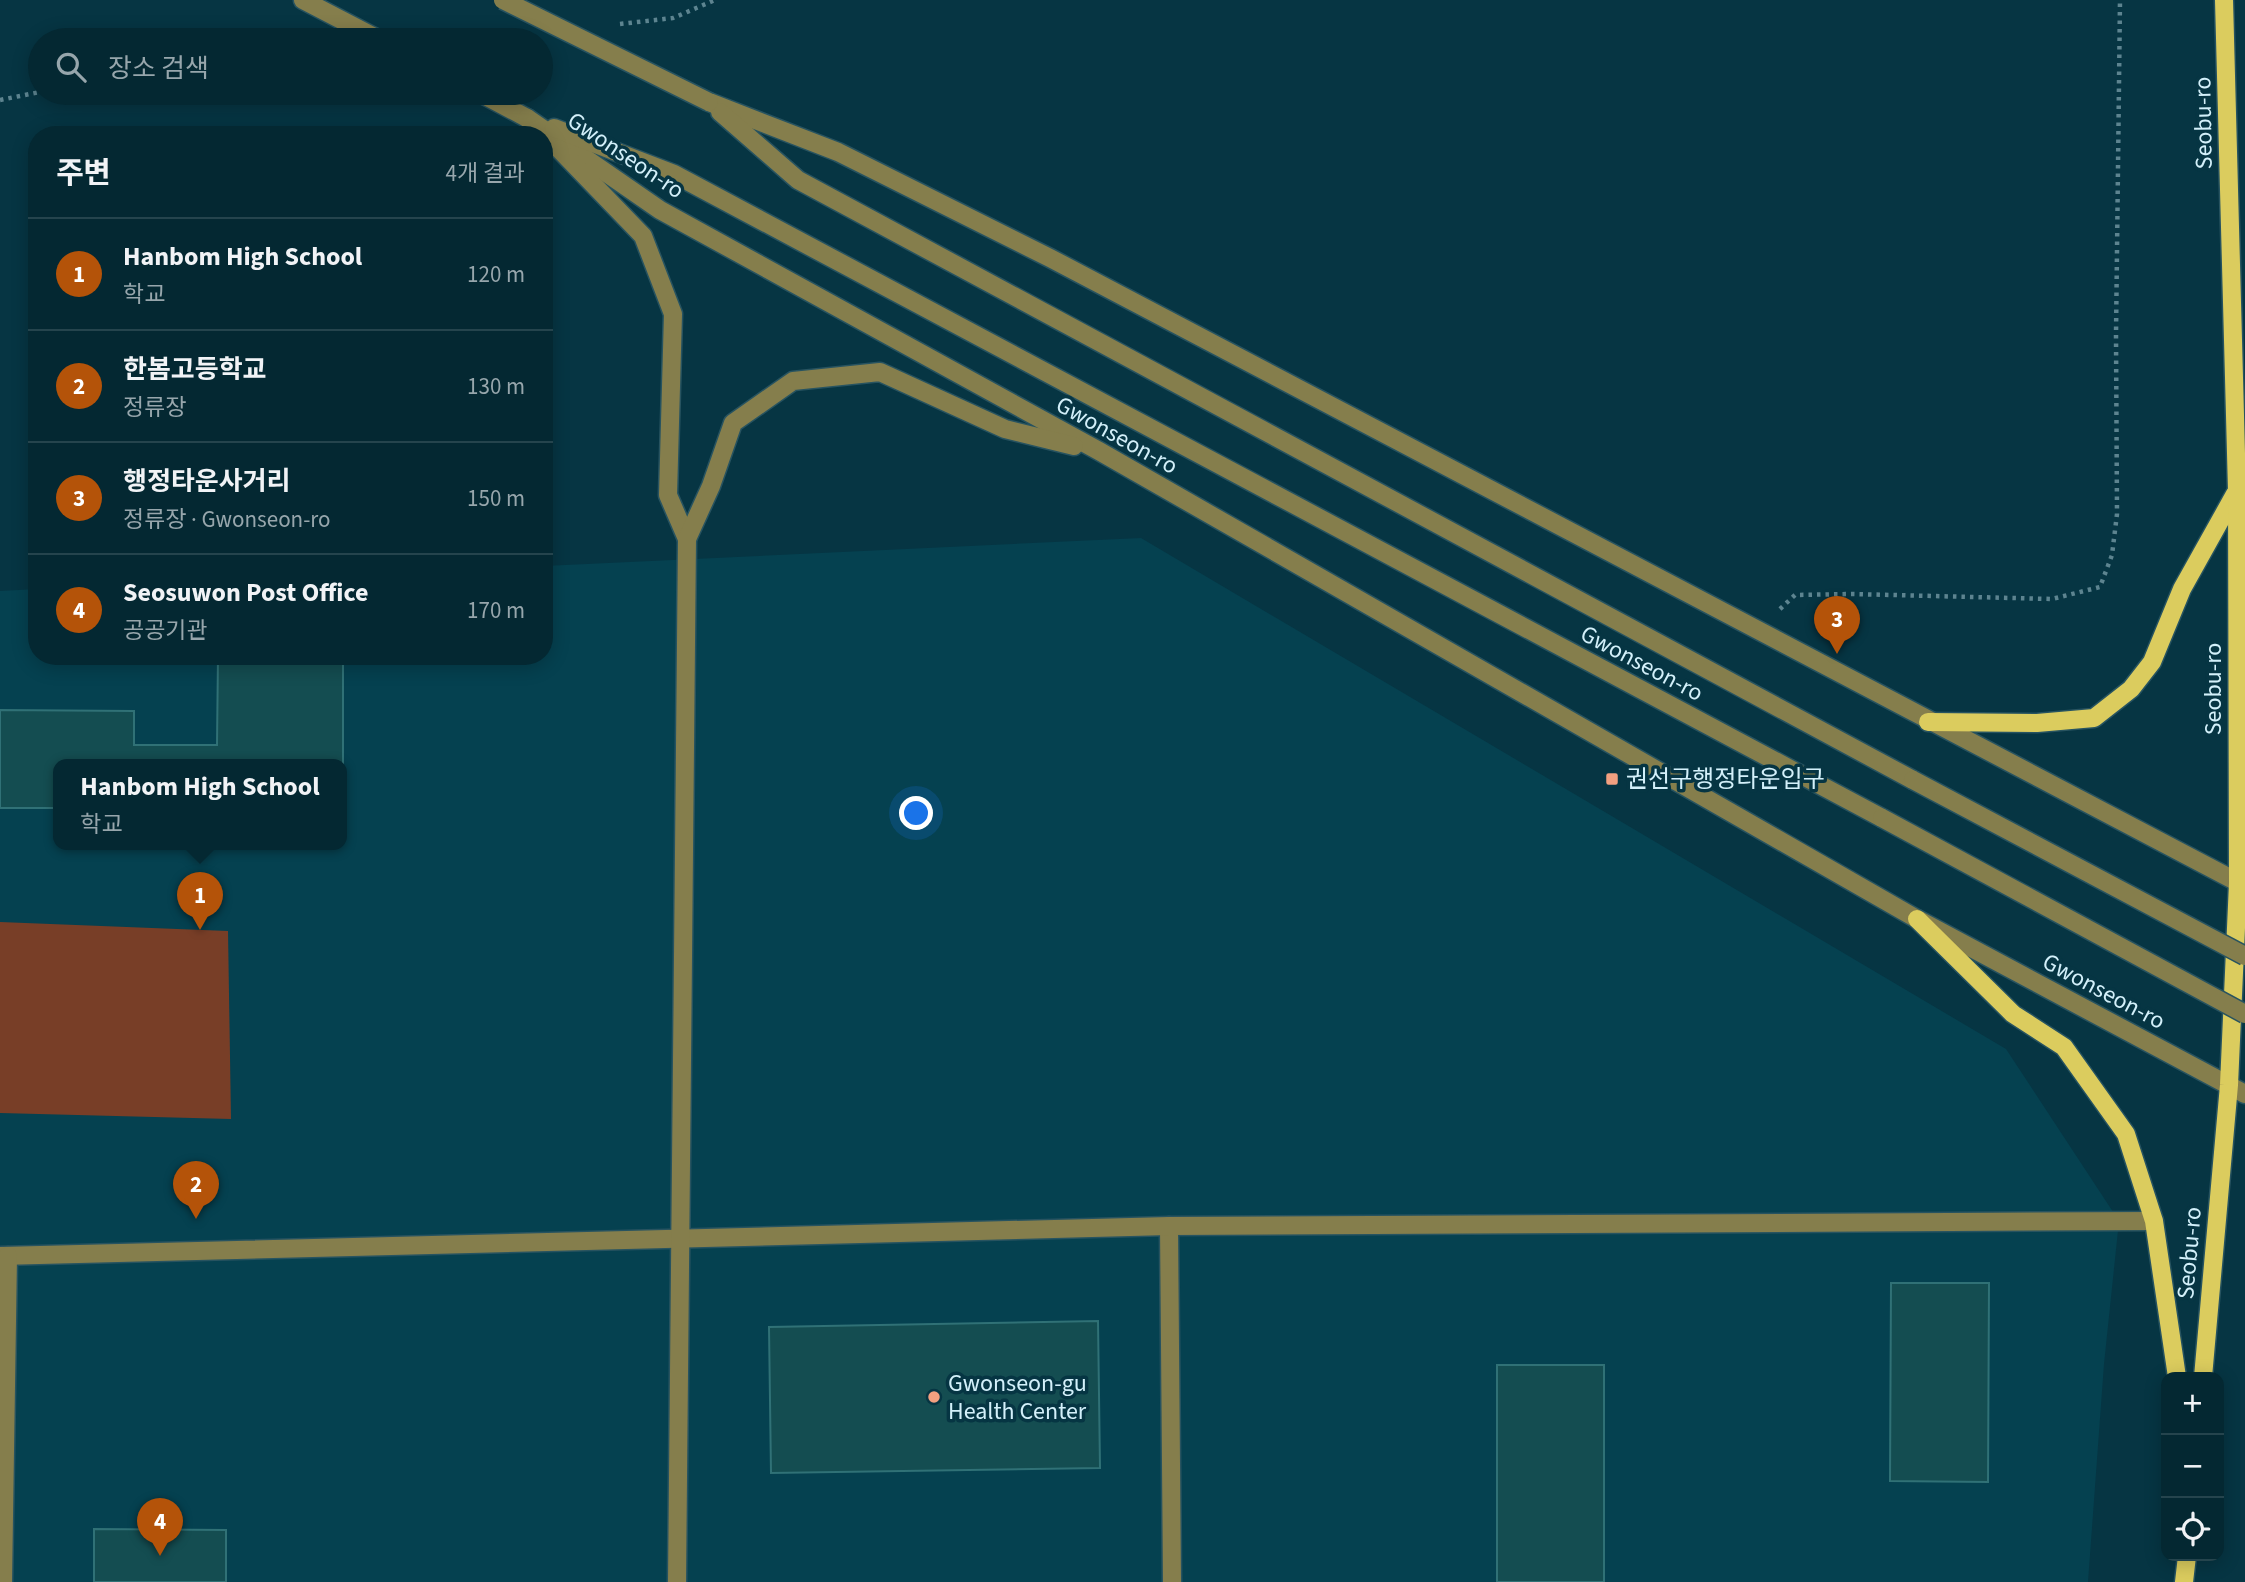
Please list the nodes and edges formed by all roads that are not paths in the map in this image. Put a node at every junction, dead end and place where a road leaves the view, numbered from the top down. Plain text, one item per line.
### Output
1 (303, 0) edge
2 (503, 0) edge
3 (2224, 0) edge
4 (357, 28) edge
5 (709, 102) junction
6 (503, 105) edge
7 (527, 118) junction
8 (535, 126) edge
9 (539, 126) edge
10 (548, 126) edge
11 (553, 128) edge
12 (553, 136) edge
13 (553, 144) edge
14 (1098, 452) junction
15 (2237, 491) junction
16 (687, 539) junction
17 (1928, 722) junction
18 (2242, 885) edge
19 (1917, 919) junction
20 (2245, 956) edge
21 (2245, 1014) edge
22 (2229, 1085) junction
23 (2245, 1094) edge
24 (2154, 1222) junction
25 (1169, 1226) junction
26 (679, 1240) junction
27 (4, 1256) edge
28 (2176, 1372) edge
29 (2203, 1372) edge
30 (2186, 1561) edge
31 (3, 1582) edge
32 (677, 1582) edge
33 (1172, 1582) edge
34 (2184, 1582) edge

1 - 4 street
2 - 5 street, bridge
3 - 15 main road, Seobu-ro
5 - 17 street
5 - 20 street, Gwonseon-ro, bridge
6 - 7 street
7 - 8 street
7 - 9 street, Gwonseon-ro
7 - 10 street, Gwonseon-ro, bridge
11 - 21 street, Gwonseon-ro, bridge
12 - 14 street, Gwonseon-ro
13 - 16 street
14 - 16 street
14 - 19 street, Gwonseon-ro
15 - 17 main road
15 - 18 main road, Seobu-ro
16 - 26 street
17 - 18 street
18 - 22 main road, Seobu-ro
19 - 22 street, Gwonseon-ro
19 - 24 main road
22 - 23 street, Gwonseon-ro
22 - 29 main road, Seobu-ro
24 - 25 street
24 - 28 main road
25 - 26 street
25 - 33 street
26 - 27 street
26 - 32 street
27 - 31 street
30 - 34 main road

